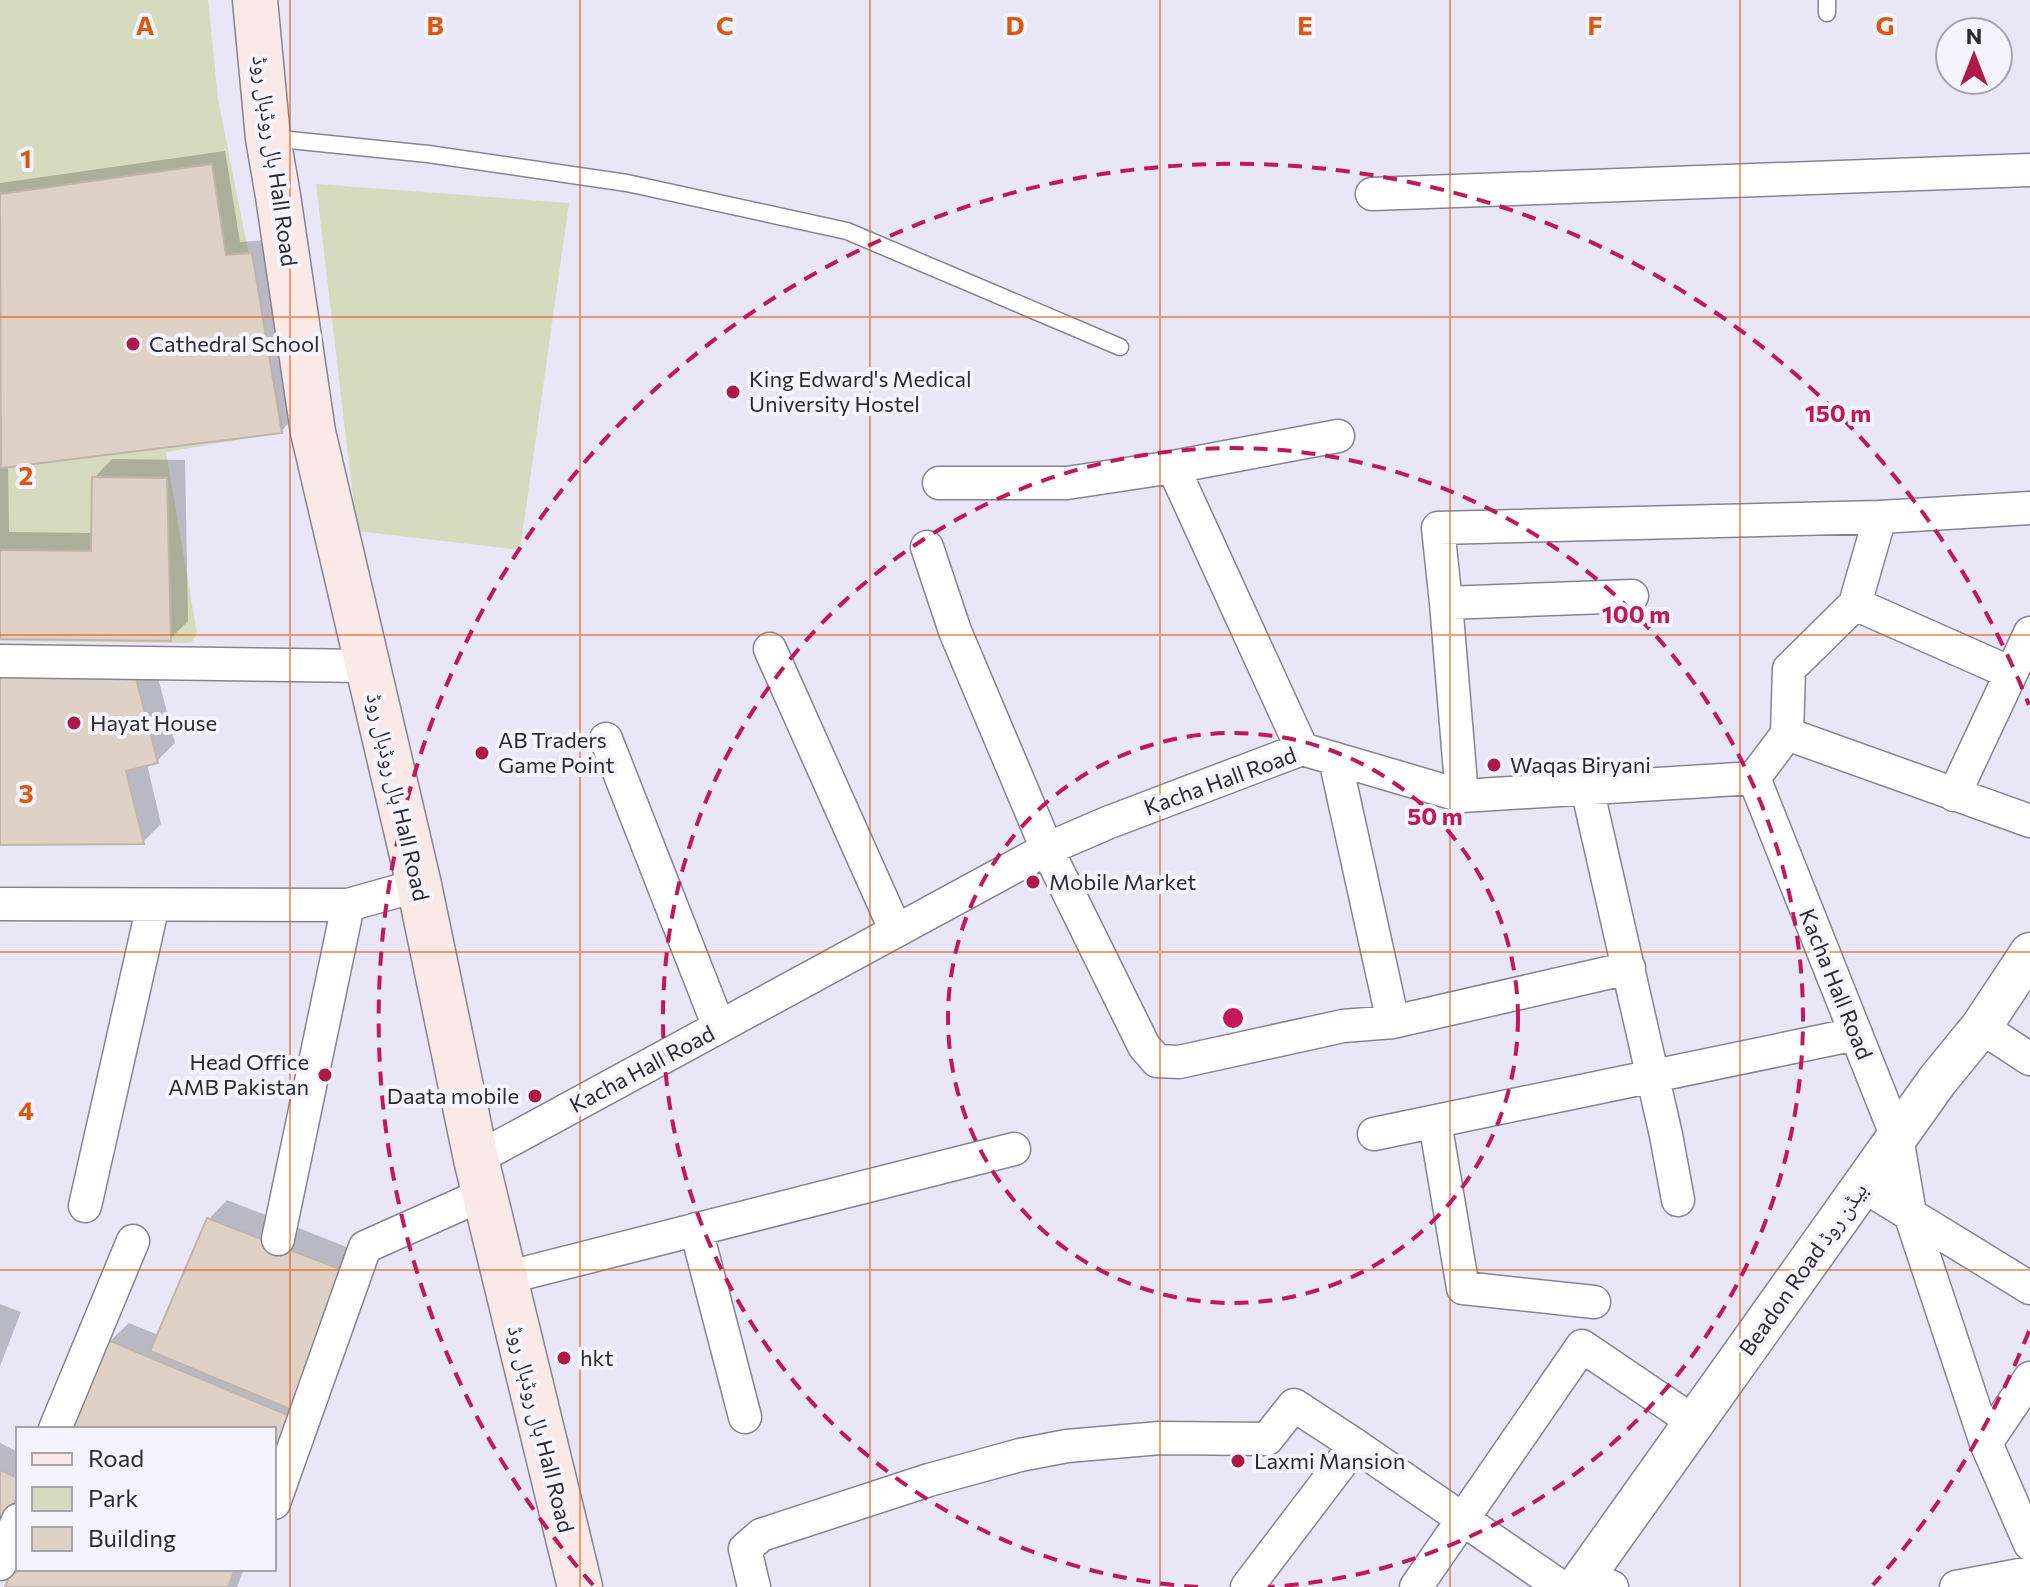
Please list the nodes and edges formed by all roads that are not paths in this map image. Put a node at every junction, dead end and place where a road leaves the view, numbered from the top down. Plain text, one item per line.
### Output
1 (255, 0) edge
2 (268, 138) junction
3 (2030, 170) edge
4 (1372, 194) dead end
5 (1120, 347) dead end
6 (1338, 436) dead end
7 (1173, 467) junction
8 (939, 483) dead end
9 (2030, 508) edge
10 (1880, 517) junction
11 (927, 547) dead end
12 (1632, 596) dead end
13 (1446, 603) junction
14 (1855, 604) junction
15 (2030, 633) edge
16 (770, 649) dead end
17 (0, 661) edge
18 (367, 666) junction
19 (2011, 673) junction
20 (1787, 734) junction
21 (606, 739) dead end
22 (1302, 749) junction
23 (1335, 759) junction
24 (1754, 778) junction
25 (1587, 788) junction
26 (1954, 795) junction
27 (1462, 796) junction
28 (2030, 821) edge
29 (1047, 849) junction
30 (419, 885) junction
31 (0, 904) edge
32 (153, 905) junction
33 (348, 905) junction
34 (896, 931) junction
35 (2030, 953) edge
36 (1629, 968) junction
37 (1393, 1022) junction
38 (719, 1027) junction
39 (1981, 1027) junction
40 (1856, 1034) junction
41 (2030, 1059) edge
42 (1651, 1077) junction
43 (1435, 1122) junction
44 (1374, 1134) dead end
45 (1897, 1137) junction
46 (1014, 1149) dead end
47 (480, 1177) junction
48 (1862, 1185) junction
49 (1678, 1200) dead end
50 (85, 1206) dead end
51 (1910, 1214) junction
52 (696, 1229) junction
53 (278, 1239) dead end
54 (133, 1241) dead end
55 (505, 1278) junction
56 (2030, 1288) edge
57 (1594, 1302) dead end
58 (2030, 1378) edge
59 (745, 1417) dead end
60 (1694, 1422) junction
61 (56, 1427) edge
62 (1986, 1443) junction
63 (1355, 1445) junction
64 (276, 1497) edge
65 (1463, 1520) junction
66 (16, 1525) edge
67 (2030, 1544) edge
68 (0, 1564) edge
69 (2030, 1573) edge
70 (1584, 1584) edge
71 (580, 1587) edge
72 (754, 1587) edge
73 (1247, 1587) edge
74 (1416, 1587) edge
75 (1956, 1587) edge

1 - 2 main road, ہال روڈہال روڈ Hall Road
2 - 5 lane
2 - 18 main road, ہال روڈہال روڈ Hall Road
3 - 4 street
6 - 7 street
7 - 8 street
7 - 22 street
9 - 10 street
10 - 13 street
10 - 14 street
11 - 29 street
12 - 13 street
13 - 27 street
14 - 19 street
14 - 20 street
15 - 19 street
16 - 34 street
17 - 18 street
18 - 30 main road, ہال روڈہال روڈ Hall Road
19 - 26 street
20 - 24 street
20 - 26 street
21 - 38 street
22 - 23 street, Kacha Hall Road
22 - 29 street, Kacha Hall Road
23 - 27 street, Kacha Hall Road
23 - 37 street
24 - 25 street, Kacha Hall Road
24 - 40 street, Kacha Hall Road
25 - 27 street, Kacha Hall Road
25 - 36 street
26 - 28 street
29 - 34 street, Kacha Hall Road
29 - 37 street
30 - 33 street
30 - 47 main road, ہال روڈہال روڈ Hall Road
31 - 32 street
32 - 33 street
32 - 50 street
33 - 53 street
34 - 38 street, Kacha Hall Road
35 - 39 street, Beadon Road بیڈن روڈ
36 - 37 street
36 - 42 street
38 - 47 street, Kacha Hall Road
39 - 41 street
39 - 45 street, Beadon Road بیڈن روڈ
40 - 42 street
40 - 45 street, Kacha Hall Road
42 - 43 street
42 - 49 street
43 - 44 street
43 - 57 street
45 - 48 street, Beadon Road بیڈن روڈ
45 - 51 street, Kacha Hall Road
46 - 52 street
47 - 55 main road, ہال روڈہال روڈ Hall Road
47 - 64 street, Kacha Hall Road
48 - 51 street
48 - 60 street, Beadon Road بیڈن روڈ
51 - 56 street
51 - 62 street, Kacha Hall Road
52 - 55 street
52 - 59 street
54 - 61 street
55 - 71 main road, ہال روڈہال روڈ Hall Road
58 - 62 street
60 - 65 street
60 - 70 street, Beadon Road بیڈن روڈ
62 - 67 street, Kacha Hall Road
63 - 65 street
63 - 72 street
63 - 73 street
65 - 70 street
65 - 74 street
66 - 68 street
69 - 75 street

